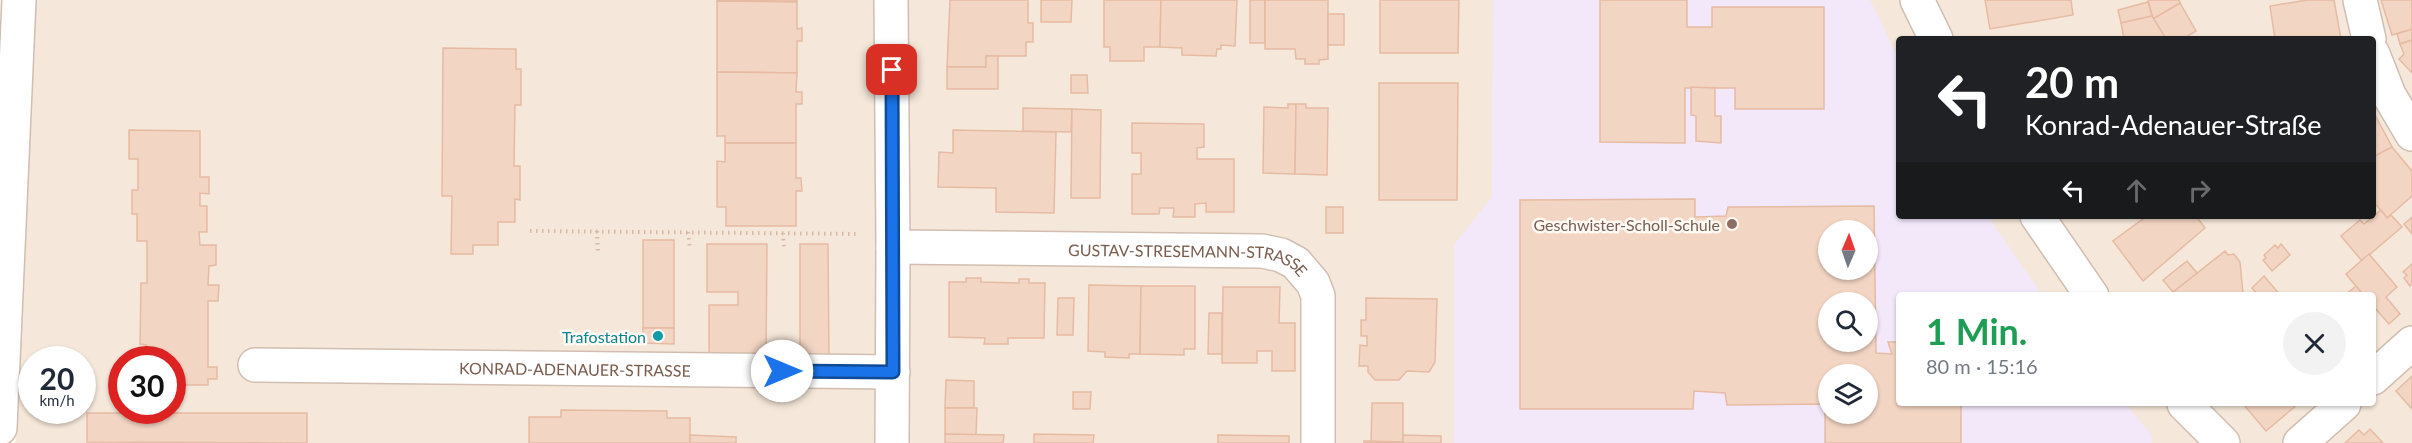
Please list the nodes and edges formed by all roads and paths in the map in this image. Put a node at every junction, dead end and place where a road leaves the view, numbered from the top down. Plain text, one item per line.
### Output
1 (19, 0) edge
2 (891, 0) edge
3 (1917, 0) edge
4 (2360, 0) edge
5 (1935, 36) edge
6 (2368, 36) edge
7 (2376, 62) edge
8 (2412, 134) edge
9 (2039, 219) edge
10 (530, 231) dead end
11 (597, 231) junction
12 (688, 232) junction
13 (783, 233) junction
14 (893, 241) junction
15 (690, 248) dead end
16 (783, 249) dead end
17 (598, 255) dead end
18 (2089, 292) edge
19 (2412, 343) edge
20 (255, 366) dead end
21 (893, 372) junction
22 (2376, 375) edge
23 (2186, 406) edge
24 (2342, 406) edge
25 (0, 428) edge
26 (892, 443) edge
27 (1318, 443) edge
28 (2223, 443) edge
29 (2300, 443) edge

1 - 25 street
2 - 14 street
3 - 5 street
4 - 6 street
7 - 8 street
9 - 18 street
10 - 11 path
11 - 12 path
11 - 17 path
12 - 13 path
12 - 15 path
13 - 14 path
13 - 16 path
14 - 21 street
14 - 27 street, GUSTAV-STRESEMANN-STRASSE
19 - 22 street
20 - 21 street, KONRAD-ADENAUER-STRASSE
21 - 26 street
23 - 28 street
24 - 29 street

